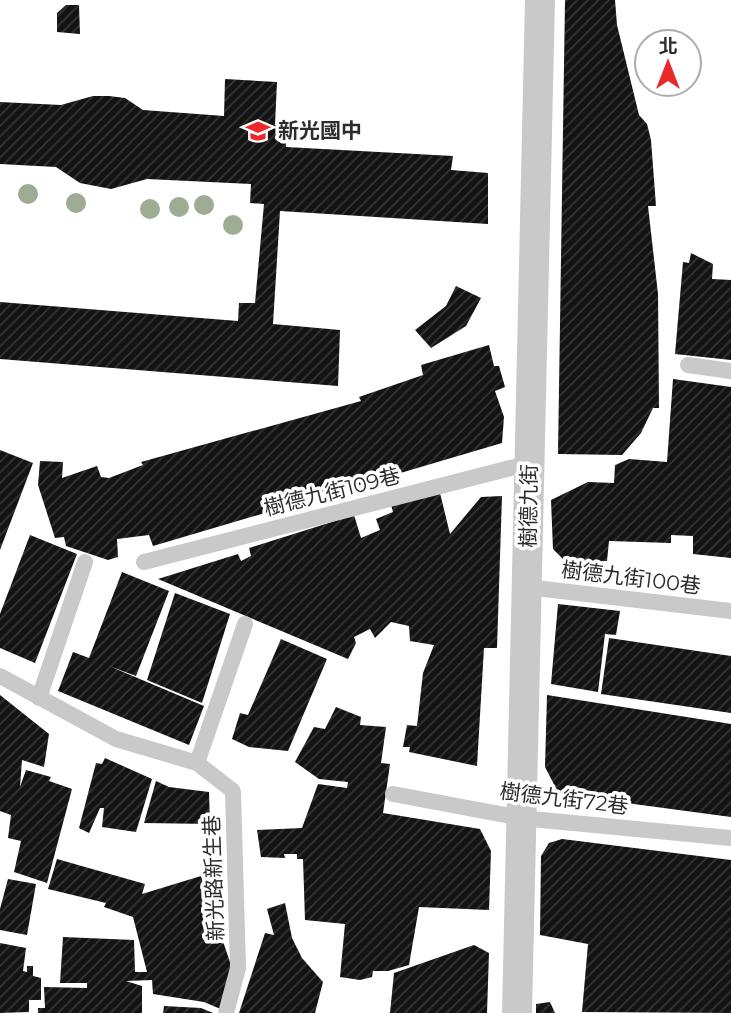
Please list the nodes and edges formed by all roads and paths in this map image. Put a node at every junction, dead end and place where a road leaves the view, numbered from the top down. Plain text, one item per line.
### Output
1 (540, 0) edge
2 (688, 365) dead end
3 (731, 371) edge
4 (530, 463) junction
5 (85, 562) dead end
6 (144, 562) dead end
7 (527, 587) junction
8 (731, 611) edge
9 (245, 624) dead end
10 (0, 676) edge
11 (39, 698) junction
12 (197, 763) junction
13 (393, 793) dead end
14 (521, 818) junction
15 (731, 838) edge
16 (226, 1013) edge
17 (517, 1013) edge

1 - 4 street, 樹德九街
2 - 3 lane
4 - 6 lane, 樹德九街109巷
4 - 7 street, 樹德九街
5 - 11 lane
7 - 8 lane, 樹德九街100巷
7 - 14 street, 樹德九街
9 - 12 lane
10 - 11 lane, 新光路新生巷
11 - 12 lane, 新光路新生巷
12 - 16 lane, 新光路新生巷
13 - 14 lane, 樹德九街72巷
14 - 15 lane, 樹德九街72巷
14 - 17 street, 樹德九街

